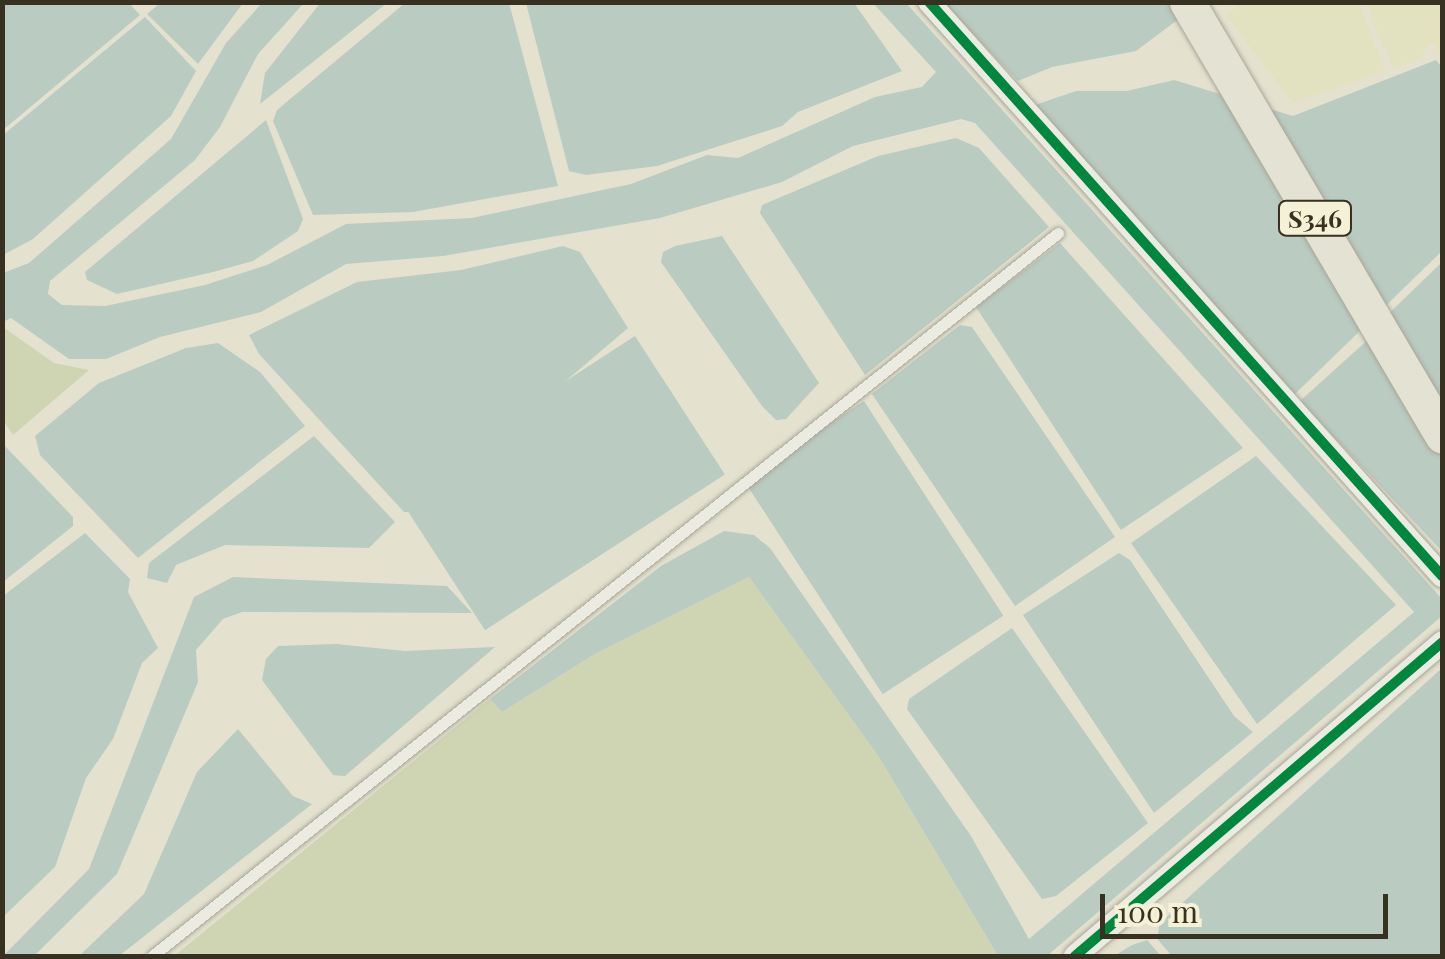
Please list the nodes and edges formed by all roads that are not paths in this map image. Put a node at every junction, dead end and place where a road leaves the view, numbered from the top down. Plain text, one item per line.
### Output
1 (929, 2) edge
2 (1187, 2) edge
3 (1058, 232) dead end
4 (1442, 435) edge
5 (1442, 576) edge
6 (1442, 642) edge
7 (152, 956) edge
8 (1075, 956) edge

1 - 5 street
2 - 4 main road, S346
3 - 7 lane
6 - 8 street

